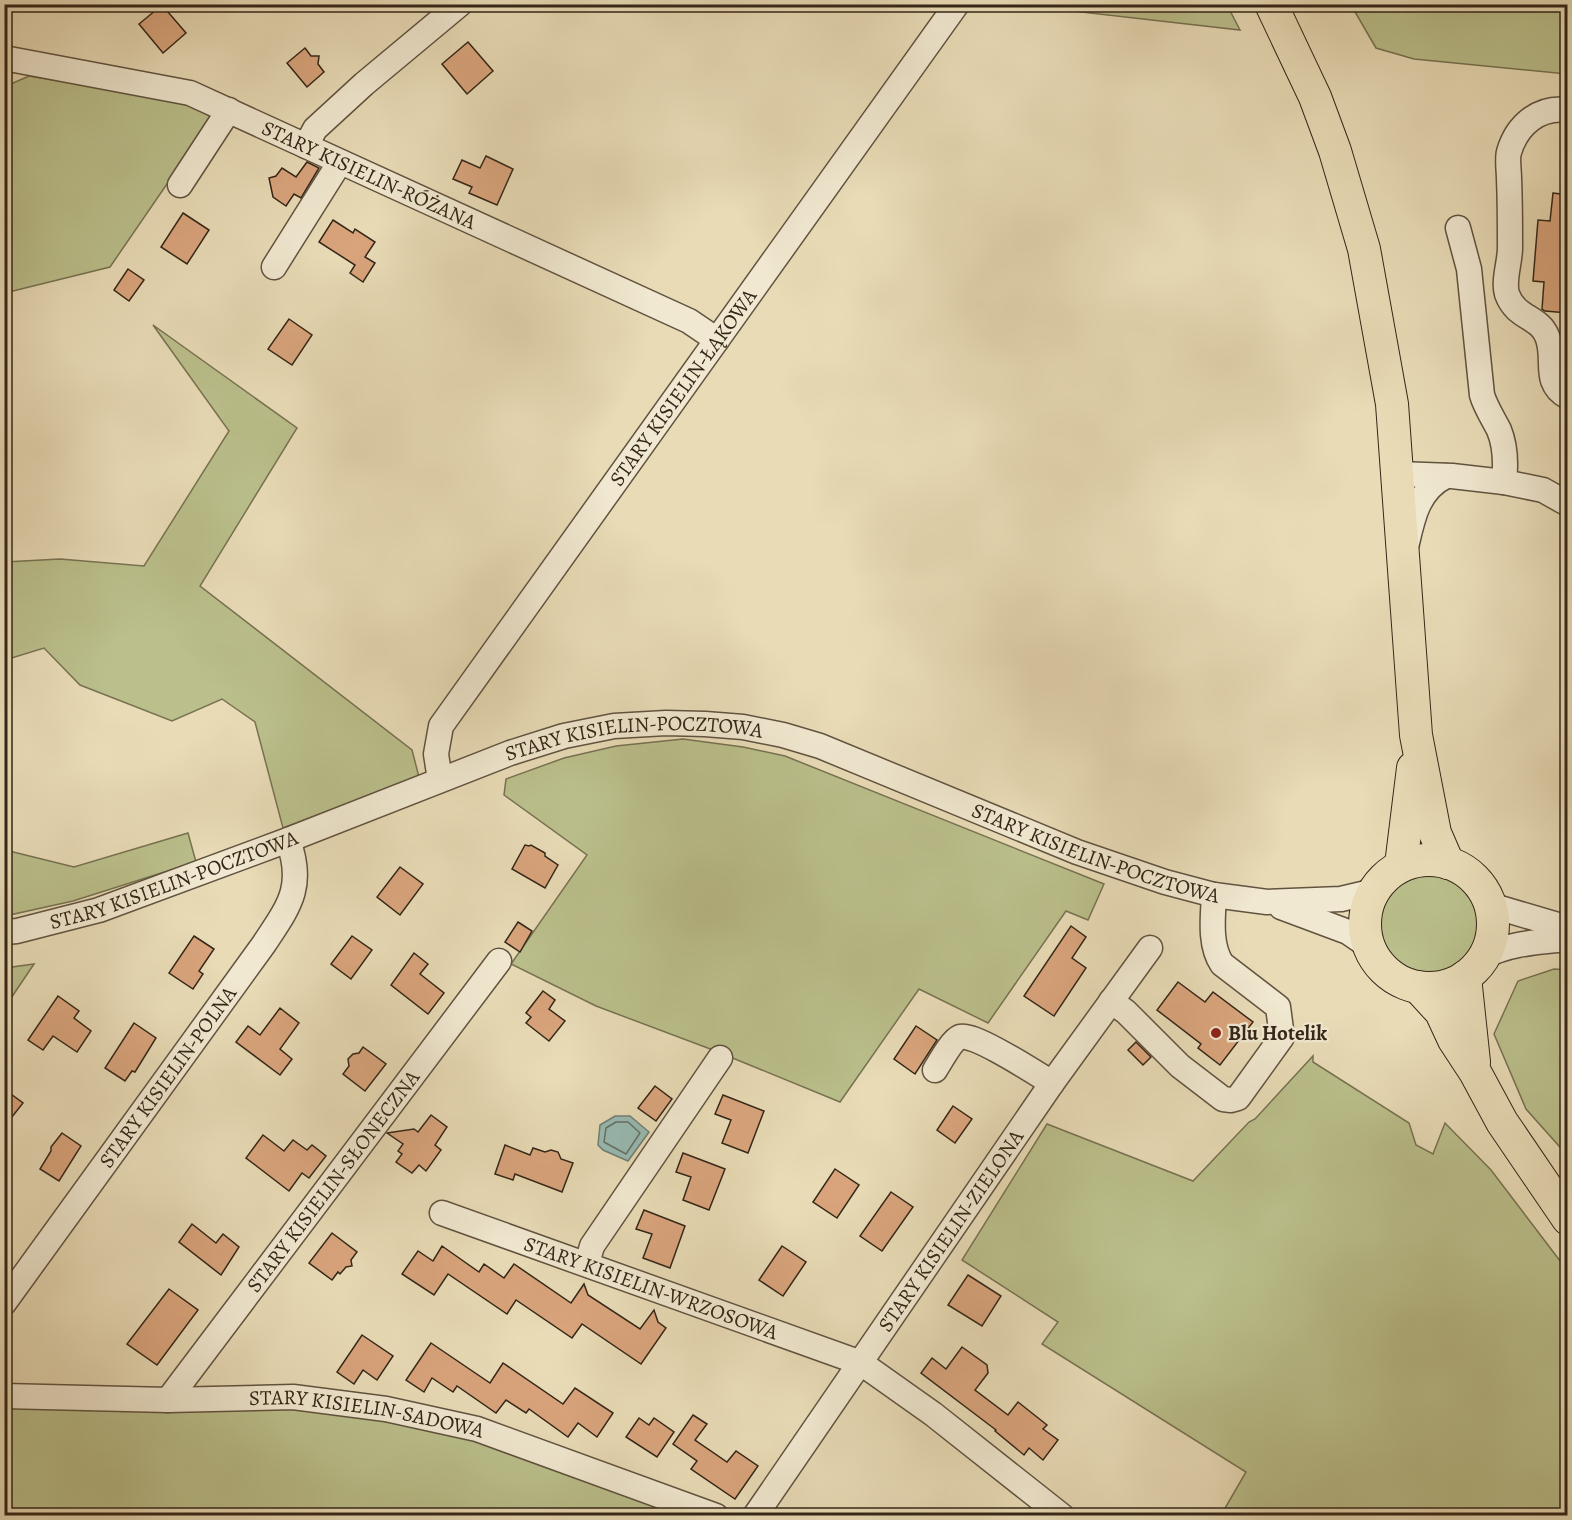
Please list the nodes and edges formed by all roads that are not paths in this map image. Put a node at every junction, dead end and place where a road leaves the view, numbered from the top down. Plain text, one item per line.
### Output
1 (460, 4) edge
2 (957, 4) edge
3 (1271, 4) edge
4 (4, 58) edge
5 (229, 110) junction
6 (1568, 110) edge
7 (306, 146) junction
8 (340, 162) junction
9 (180, 185) dead end
10 (1458, 228) dead end
11 (274, 267) dead end
12 (717, 340) junction
13 (1568, 397) edge
14 (1398, 474) junction
15 (1446, 476) junction
16 (1504, 482) junction
17 (1568, 487) edge
18 (1543, 490) junction
19 (1568, 504) edge
20 (1404, 561) junction
21 (1416, 735) junction
22 (440, 780) junction
23 (288, 840) junction
24 (1448, 863) junction
25 (1401, 865) junction
26 (1375, 891) junction
27 (1214, 895) junction
28 (1267, 902) junction
29 (1490, 903) junction
30 (1568, 928) edge
31 (4, 932) edge
32 (1568, 939) edge
33 (1370, 947) junction
34 (1150, 948) dead end
35 (499, 961) dead end
36 (1474, 967) junction
37 (1418, 987) junction
38 (1111, 1000) junction
39 (720, 1058) dead end
40 (935, 1070) dead end
41 (1475, 1072) junction
42 (1052, 1083) junction
43 (442, 1213) dead end
44 (1568, 1219) edge
45 (587, 1264) junction
46 (4, 1303) edge
47 (861, 1364) junction
48 (4, 1396) edge
49 (168, 1400) junction
50 (716, 1515) edge
51 (755, 1515) edge
52 (1062, 1515) edge

1 - 7 street
2 - 12 street, STARY KISIELIN-ŁĄKOWA
3 - 14 main road
4 - 5 street, STARY KISIELIN-RÓŻANA
5 - 7 street, STARY KISIELIN-RÓŻANA
5 - 9 street
6 - 13 street
7 - 8 street, STARY KISIELIN-RÓŻANA
8 - 11 street
8 - 12 street, STARY KISIELIN-RÓŻANA
10 - 16 street
12 - 22 street, STARY KISIELIN-ŁĄKOWA
14 - 15 street
14 - 20 main road
15 - 16 street
15 - 20 street
16 - 18 street
17 - 18 street
18 - 19 street
20 - 21 main road
21 - 24 main road
21 - 25 main road
22 - 23 street, STARY KISIELIN-POCZTOWA
22 - 27 street, STARY KISIELIN-POCZTOWA
23 - 31 street, STARY KISIELIN-POCZTOWA
23 - 46 street, STARY KISIELIN-POLNA
24 - 25 main road
24 - 29 main road
25 - 26 main road
26 - 28 street, STARY KISIELIN-POCZTOWA
26 - 33 main road
27 - 28 street, STARY KISIELIN-POCZTOWA
27 - 38 street
28 - 33 street, STARY KISIELIN-POCZTOWA
29 - 30 street
29 - 36 main road
32 - 36 street
33 - 37 main road
34 - 38 street, STARY KISIELIN-ZIELONA
35 - 49 street, STARY KISIELIN-SŁONECZNA
36 - 37 main road
36 - 41 main road
37 - 41 main road
38 - 42 street, STARY KISIELIN-ZIELONA
39 - 45 street
40 - 42 street
41 - 44 main road
42 - 47 street, STARY KISIELIN-ZIELONA
43 - 45 street, STARY KISIELIN-WRZOSOWA
45 - 47 street, STARY KISIELIN-WRZOSOWA
47 - 51 street, STARY KISIELIN-ZIELONA
47 - 52 street, STARY KISIELIN-WRZOSOWA
48 - 49 street, STARY KISIELIN-SADOWA
49 - 50 street, STARY KISIELIN-SADOWA

